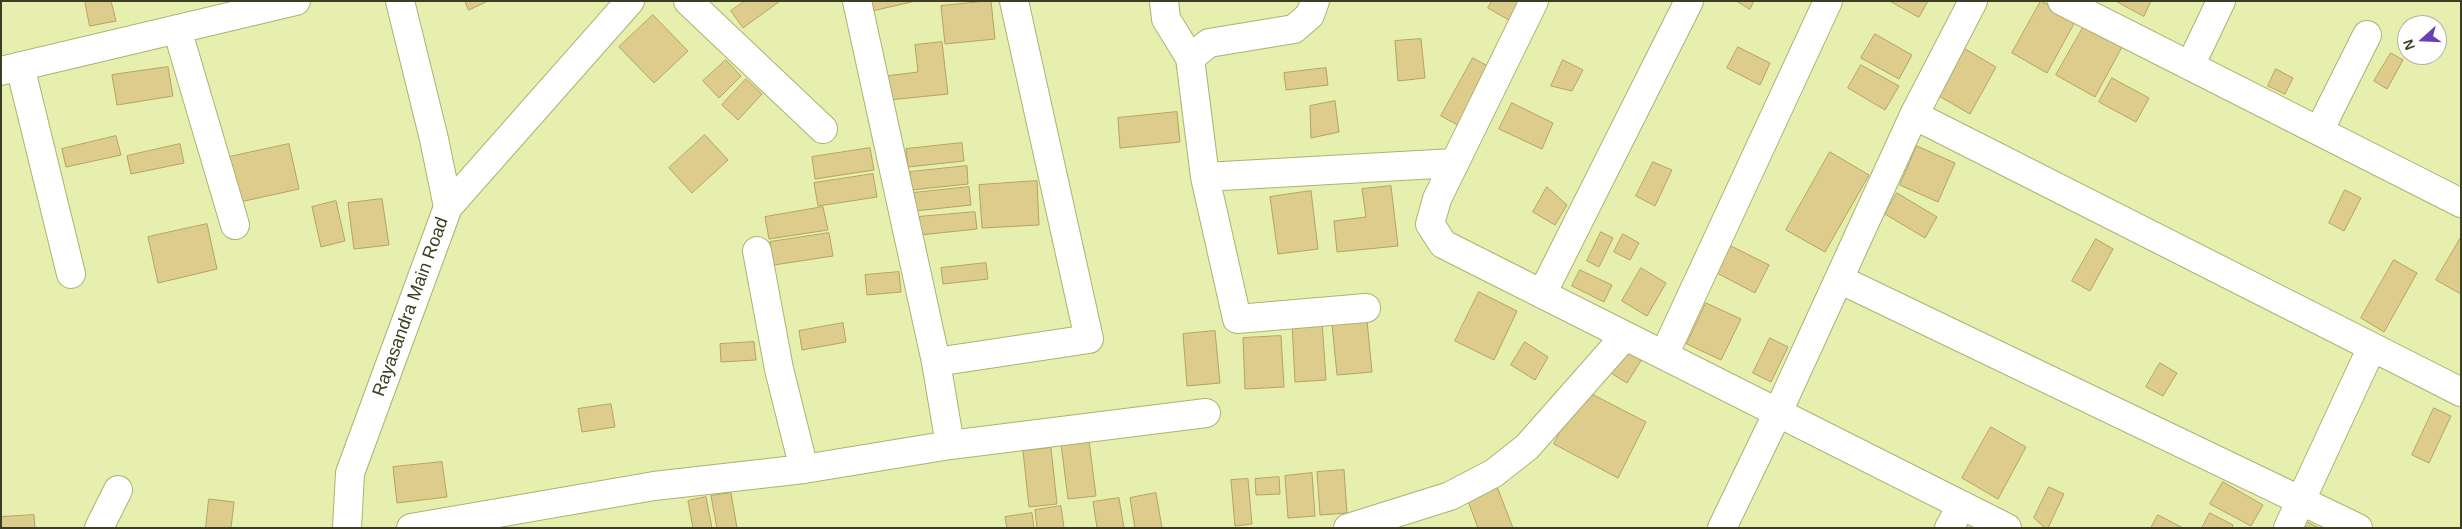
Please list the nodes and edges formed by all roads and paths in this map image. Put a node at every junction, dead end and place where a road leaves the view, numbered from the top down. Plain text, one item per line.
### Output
1 (296, 1) edge
2 (400, 1) edge
3 (630, 1) edge
4 (688, 1) edge
5 (857, 1) edge
6 (1014, 1) edge
7 (1164, 1) edge
8 (1315, 1) edge
9 (1534, 1) edge
10 (1689, 1) edge
11 (1828, 1) edge
12 (1973, 1) edge
13 (2062, 1) edge
14 (2221, 1) edge
15 (177, 30) junction
16 (2367, 35) dead end
17 (1190, 58) junction
18 (2190, 66) junction
19 (11, 68) edge
20 (1914, 115) junction
21 (823, 129) dead end
22 (2318, 131) junction
23 (1454, 163) junction
24 (1205, 178) junction
25 (2461, 202) edge
26 (448, 207) junction
27 (235, 225) dead end
28 (757, 252) dead end
29 (71, 274) dead end
30 (1840, 279) junction
31 (1542, 294) junction
32 (1366, 308) dead end
33 (1625, 336) junction
34 (2372, 347) junction
35 (1664, 355) junction
36 (936, 362) junction
37 (2461, 392) edge
38 (1778, 412) junction
39 (1206, 413) dead end
40 (950, 446) junction
41 (804, 468) junction
42 (118, 490) dead end
43 (2301, 500) junction
44 (1956, 516) edge
45 (99, 528) edge
46 (347, 528) edge
47 (411, 528) edge
48 (1348, 528) edge
49 (1722, 528) edge
50 (2007, 528) edge
51 (2288, 528) edge
52 (2358, 528) edge

1 - 15 street
2 - 26 street
3 - 26 street, Rayasandra Main Road
4 - 21 street
5 - 36 street
6 - 36 street
7 - 17 street
8 - 17 street
9 - 23 street
10 - 31 street
11 - 35 street
12 - 20 street
13 - 18 street
14 - 18 street
15 - 19 street
15 - 27 street
16 - 22 street
17 - 24 street
18 - 22 street
19 - 29 street
20 - 30 street
20 - 34 street
22 - 25 street
23 - 24 street
23 - 31 street
24 - 32 street
26 - 46 street, Rayasandra Main Road
28 - 41 street
30 - 38 street
30 - 43 street
31 - 33 street
33 - 35 street
33 - 48 street
34 - 37 street
34 - 43 street
35 - 38 street
36 - 40 street
38 - 44 street
38 - 49 street
39 - 40 street
40 - 41 street
41 - 47 street
42 - 45 street
43 - 51 street
43 - 52 street
44 - 50 street

